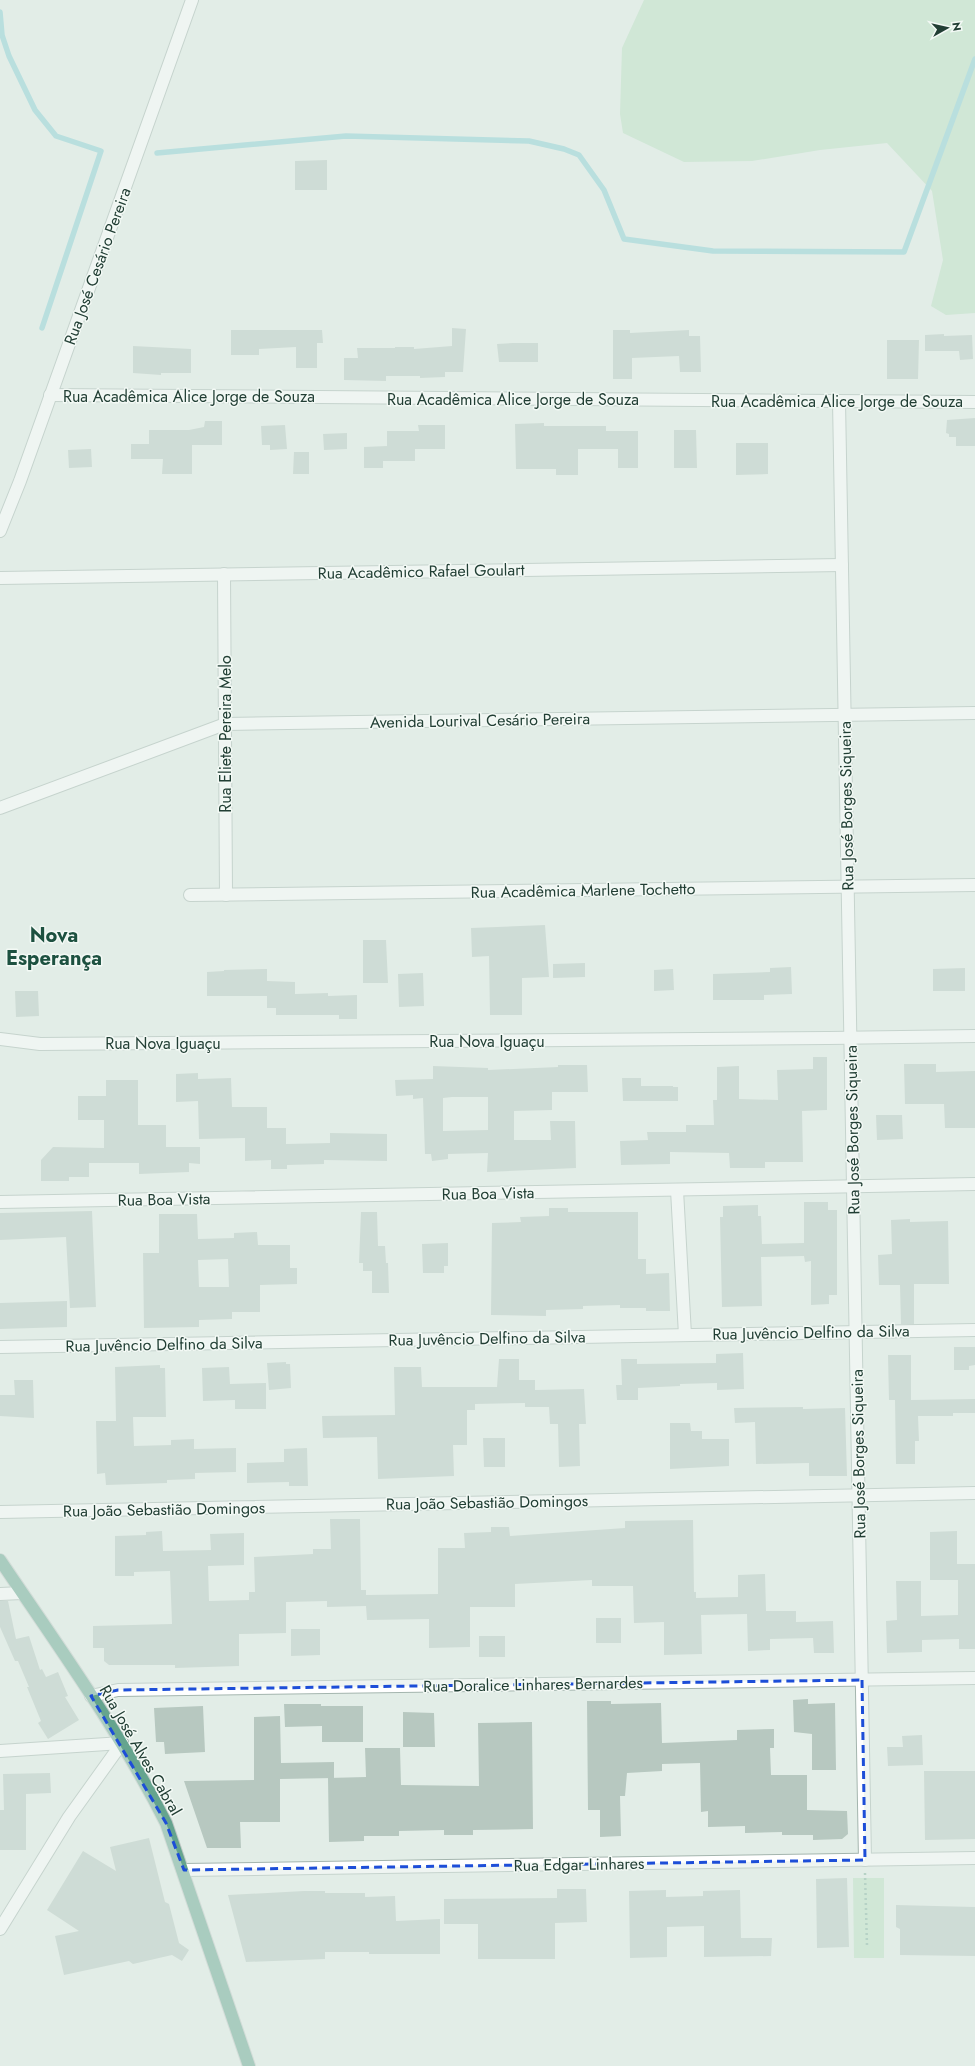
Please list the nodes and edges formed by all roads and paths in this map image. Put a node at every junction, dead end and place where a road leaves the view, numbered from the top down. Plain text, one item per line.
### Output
1 (192, 0) edge
2 (50, 395) junction
3 (840, 401) junction
4 (975, 402) edge
5 (0, 530) edge
6 (842, 565) junction
7 (224, 574) junction
8 (0, 578) edge
9 (975, 713) edge
10 (845, 715) junction
11 (225, 724) junction
12 (0, 808) edge
13 (975, 885) edge
14 (848, 886) junction
15 (190, 895) dead end
16 (226, 895) junction
17 (975, 1036) edge
18 (851, 1038) junction
19 (0, 1039) edge
20 (975, 1184) edge
21 (853, 1186) junction
22 (677, 1190) junction
23 (0, 1202) edge
24 (975, 1330) edge
25 (856, 1332) junction
26 (685, 1334) junction
27 (0, 1347) edge
28 (975, 1493) edge
29 (859, 1495) junction
30 (0, 1512) edge
31 (0, 1560) edge
32 (22, 1593) junction
33 (0, 1594) edge
34 (975, 1678) edge
35 (862, 1680) junction
36 (91, 1696) junction
37 (122, 1743) junction
38 (0, 1751) edge
39 (975, 1858) edge
40 (865, 1860) junction
41 (184, 1870) junction
42 (0, 1929) edge
43 (867, 1946) dead end
44 (249, 2066) edge

1 - 2 street, Rua José Cesário Pereira
2 - 3 street, Rua Acadêmica Alice Jorge de Souza
2 - 5 street, Rua José Cesário Pereira
3 - 4 street, Rua Acadêmica Alice Jorge de Souza
3 - 6 street, Rua José Borges Siqueira
6 - 7 street, Rua Acadêmico Rafael Goulart
6 - 10 street, Rua José Borges Siqueira
7 - 8 street, Rua Acadêmico Rafael Goulart
7 - 11 street, Rua Eliete Pereira Melo
9 - 10 street, Avenida Lourival Cesário Pereira
10 - 11 street, Avenida Lourival Cesário Pereira
10 - 14 street, Rua José Borges Siqueira
11 - 12 street, Avenida Lourival Cesário Pereira
11 - 16 street, Rua Eliete Pereira Melo
13 - 14 street, Rua Acadêmica Marlene Tochetto
14 - 16 street, Rua Acadêmica Marlene Tochetto
14 - 18 street, Rua José Borges Siqueira
15 - 16 street, Rua Acadêmica Marlene Tochetto
17 - 18 street, Rua Nova Iguaçu
18 - 19 street, Rua Nova Iguaçu
18 - 21 street, Rua José Borges Siqueira
20 - 21 street, Rua Boa Vista
21 - 22 street, Rua Boa Vista
21 - 25 street, Rua José Borges Siqueira
22 - 23 street, Rua Boa Vista
22 - 26 street
24 - 25 street, Rua Juvêncio Delfino da Silva
25 - 26 street, Rua Juvêncio Delfino da Silva
25 - 29 street, Rua José Borges Siqueira
26 - 27 street, Rua Juvêncio Delfino da Silva
28 - 29 street, Rua João Sebastião Domingos
29 - 30 street, Rua João Sebastião Domingos
29 - 35 street, Rua José Borges Siqueira
31 - 32 main road, Rua José Alves Cabral
32 - 33 street
32 - 36 main road, Rua José Alves Cabral
34 - 35 street, Rua Doralice Linhares Bernardes
35 - 36 street, Rua Doralice Linhares Bernardes
35 - 40 street, Rua José Borges Siqueira
36 - 37 main road, Rua José Alves Cabral
37 - 38 street
37 - 41 main road, Rua José Alves Cabral
37 - 42 street
39 - 40 street, Rua Edgar Linhares
40 - 41 street, Rua Edgar Linhares
40 - 43 path
41 - 44 main road, Rua José Alves Cabral

